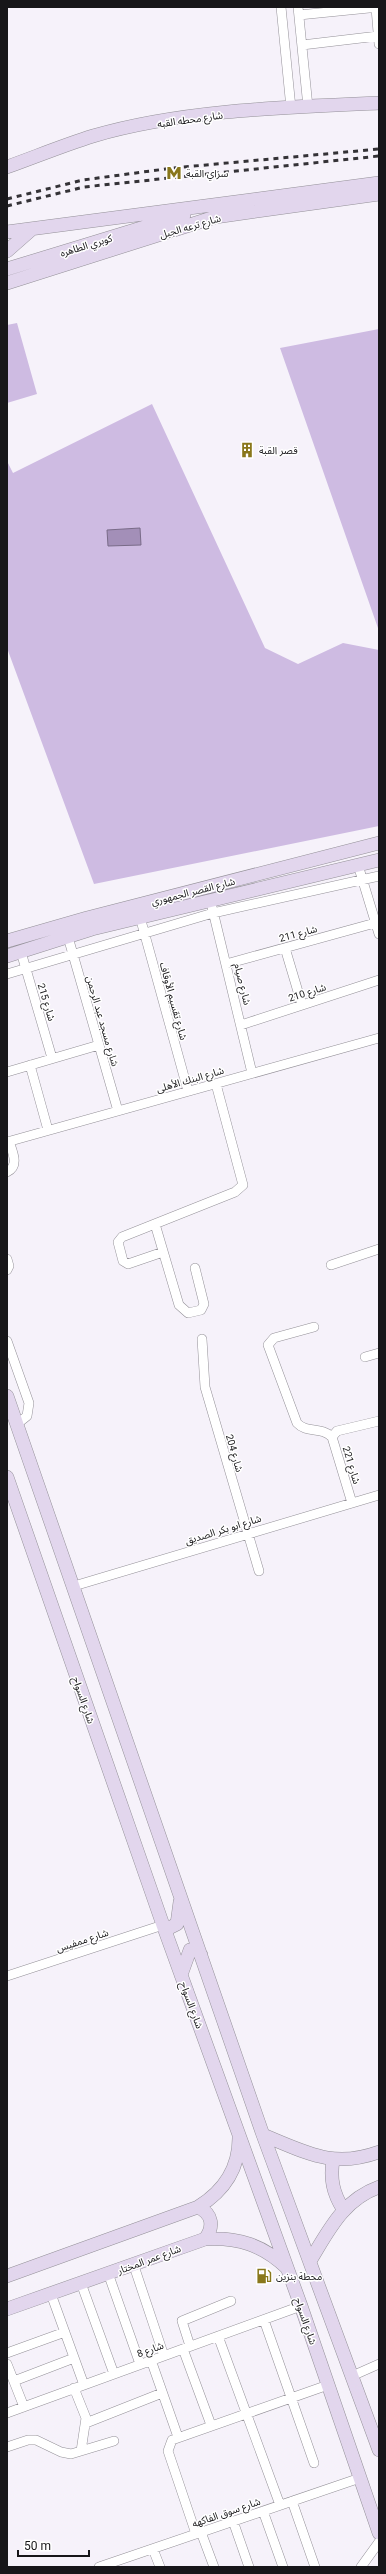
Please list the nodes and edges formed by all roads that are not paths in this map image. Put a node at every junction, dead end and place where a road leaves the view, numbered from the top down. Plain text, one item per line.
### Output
1 (281, 7) edge
2 (352, 8) edge
3 (373, 8) edge
4 (298, 11) edge
5 (378, 35) edge
6 (302, 45) junction
7 (379, 103) edge
8 (308, 107) junction
9 (291, 108) junction
10 (7, 167) edge
11 (379, 183) edge
12 (379, 194) edge
13 (213, 206) junction
14 (165, 221) joint
15 (32, 229) junction
16 (7, 232) edge
17 (7, 251) edge
18 (8, 278) edge
19 (379, 843) edge
20 (379, 860) edge
21 (358, 865) junction
22 (379, 876) edge
23 (362, 880) junction
24 (212, 906) junction
25 (140, 917) junction
26 (375, 923) junction
27 (144, 933) junction
28 (379, 934) edge
29 (68, 937) junction
30 (7, 941) edge
31 (285, 948) junction
32 (21, 952) junction
33 (73, 954) junction
34 (7, 956) edge
35 (226, 964) junction
36 (26, 968) junction
37 (7, 974) edge
38 (379, 980) edge
39 (302, 1005) junction
40 (241, 1025) junction
41 (379, 1038) edge
42 (99, 1045) junction
43 (52, 1058) junction
44 (30, 1065) junction
45 (7, 1072) edge
46 (252, 1073) junction
47 (216, 1084) junction
48 (188, 1091) junction
49 (118, 1111) junction
50 (48, 1130) junction
51 (8, 1142) edge
52 (7, 1172) edge
53 (155, 1224) junction
54 (379, 1250) edge
55 (163, 1252) junction
56 (7, 1259) edge
57 (331, 1265) dead end
58 (195, 1268) dead end
59 (7, 1270) edge
60 (314, 1327) dead end
61 (202, 1339) dead end
62 (7, 1340) edge
63 (379, 1353) edge
64 (365, 1356) dead end
65 (7, 1396) edge
66 (379, 1421) edge
67 (17, 1424) junction
68 (332, 1437) junction
69 (7, 1477) edge
70 (379, 1495) edge
71 (352, 1503) junction
72 (248, 1533) junction
73 (259, 1571) dead end
74 (74, 1586) junction
75 (180, 1894) junction
76 (163, 1925) junction
77 (201, 1955) junction
78 (181, 1975) junction
79 (7, 1976) edge
80 (240, 2134) junction
81 (263, 2135) junction
82 (379, 2152) edge
83 (333, 2160) junction
84 (379, 2187) edge
85 (198, 2207) junction
86 (343, 2209) junction
87 (205, 2239) junction
88 (310, 2261) junction
89 (133, 2264) junction
90 (287, 2269) junction
91 (108, 2274) junction
92 (7, 2276) edge
93 (81, 2283) junction
94 (51, 2294) junction
95 (231, 2301) dead end
96 (301, 2306) junction
97 (7, 2309) edge
98 (264, 2320) junction
99 (65, 2332) junction
100 (218, 2336) junction
101 (187, 2348) junction
102 (7, 2353) edge
103 (164, 2356) junction
104 (74, 2358) junction
105 (151, 2360) junction
106 (7, 2364) edge
107 (140, 2364) junction
108 (379, 2364) edge
109 (114, 2374) junction
110 (352, 2376) junction
111 (14, 2381) junction
112 (84, 2385) junction
113 (328, 2385) junction
114 (74, 2388) junction
115 (162, 2393) junction
116 (291, 2398) junction
117 (24, 2406) junction
118 (7, 2412) edge
119 (246, 2414) junction
120 (86, 2423) junction
121 (211, 2426) junction
122 (178, 2437) junction
123 (114, 2441) dead end
124 (7, 2447) edge
125 (379, 2450) edge
126 (81, 2452) junction
127 (314, 2463) dead end
128 (360, 2478) junction
129 (292, 2501) junction
130 (280, 2505) junction
131 (263, 2511) junction
132 (376, 2514) edge
133 (232, 2521) junction
134 (198, 2533) junction
135 (379, 2533) edge
136 (379, 2542) edge
137 (153, 2549) junction
138 (100, 2567) edge
139 (160, 2567) edge
140 (214, 2567) edge
141 (249, 2567) edge
142 (283, 2567) edge
143 (315, 2567) edge
144 (362, 2567) edge

1 - 9 street
2 - 3 street
2 - 4 street
3 - 5 street
4 - 6 street
5 - 6 street
6 - 8 street
7 - 8 main road, شارع محطه القبه
8 - 9 main road, شارع محطه القبه
9 - 10 main road, شارع محطه القبه
11 - 13 main road, شارع ترعه الجبل
12 - 18 main road, شارع ترعه الجبل
13 - 14 main road, شارع ترعه الجبل
13 - 15 main road, شارع ترعه الجبل
14 - 18 main road, كوبري الطاهره
15 - 16 main road, شارع ترعه الجبل
15 - 17 main road
19 - 30 main road, شارع القصر الجمهوري
20 - 21 main road, شارع القصر الجمهوري
21 - 23 street
21 - 24 main road, شارع القصر الجمهوري
22 - 23 street
23 - 24 street
23 - 26 street
24 - 25 main road, شارع القصر الجمهوري
24 - 27 street
24 - 35 street, شارع صيام
25 - 27 street, شارع تقسيم الأوقاف
25 - 29 main road, شارع القصر الجمهوري
26 - 28 street
26 - 31 street, شارع 211
27 - 33 street
27 - 48 street, شارع تقسيم الأوقاف
29 - 32 main road, شارع القصر الجمهوري
29 - 33 street, شارع مسجد عبد الرحمن
31 - 35 street, شارع 211
31 - 39 street
32 - 34 main road, شارع القصر الجمهوري
32 - 36 street, شارع 215
33 - 36 street
33 - 42 street, شارع مسجد عبد الرحمن
35 - 40 street, شارع صيام
36 - 37 street
36 - 43 street, شارع 215
38 - 39 street, شارع 210
39 - 40 street, شارع 210
40 - 46 street, شارع صيام
41 - 46 street, شارع البنك الأهلى
42 - 43 street
42 - 49 street, شارع مسجد عبد الرحمن
43 - 44 street
44 - 45 street
44 - 50 street
46 - 47 street, شارع البنك الأهلى
47 - 48 street, شارع البنك الأهلى
47 - 53 street
48 - 49 street, شارع البنك الأهلى
49 - 50 street, شارع البنك الأهلى
50 - 51 street, شارع البنك الأهلى
51 - 52 street
53 - 55 street
53 - 55 street
54 - 57 street
55 - 58 street
56 - 59 street
60 - 68 street
61 - 72 street, شارع 204
62 - 67 street
63 - 64 street
65 - 67 main road
66 - 68 street, شارع 221
67 - 74 main road
68 - 71 street, شارع 221
69 - 76 main road, شارع السواح
70 - 71 street, شارع ابو بكر الصديق
71 - 72 street, شارع ابو بكر الصديق
72 - 73 street, شارع 204
72 - 74 street, شارع ابو بكر الصديق
74 - 75 main road
75 - 76 main road
75 - 77 main road
76 - 78 main road, شارع السواح
76 - 79 street, شارع ممفيس
77 - 78 main road
77 - 81 main road
78 - 80 main road, شارع السواح
80 - 85 main road
80 - 90 main road, شارع السواح
81 - 83 main road
81 - 88 main road
82 - 83 main road
83 - 86 main road
84 - 86 main road
85 - 87 main road
85 - 92 main road
86 - 88 main road
87 - 89 main road, شارع عمر المختار
87 - 90 main road, شارع عمر المختار
88 - 110 main road
89 - 91 main road, شارع عمر المختار
89 - 103 street
90 - 96 main road, شارع السواح
91 - 93 main road, شارع عمر المختار
91 - 107 street
93 - 94 main road, شارع عمر المختار
93 - 109 street
94 - 97 main road, شارع عمر المختار
94 - 99 street
95 - 101 street
96 - 98 street, شارع 8
96 - 113 main road, شارع السواح
98 - 100 street, شارع 8
98 - 116 street
99 - 102 street
99 - 104 street
100 - 101 street, شارع 8
100 - 119 street
101 - 103 street, شارع 8
101 - 121 street
103 - 105 street, شارع 8
104 - 111 street
104 - 112 street
105 - 107 street, شارع 8
105 - 115 street
106 - 111 street
107 - 109 street, شارع 8
108 - 110 street
109 - 112 street, شارع 8
110 - 125 main road
111 - 117 street
112 - 114 street, شارع 8
113 - 116 street
113 - 128 main road, شارع السواح
114 - 117 street, شارع 8
114 - 120 street
115 - 120 street
115 - 122 street
116 - 119 street
116 - 127 street
117 - 118 street, شارع 8
119 - 121 street
119 - 130 street
120 - 126 street
121 - 122 street
122 - 134 street
123 - 126 street
124 - 126 street
128 - 129 street, شارع سوق الفاكهه
128 - 132 main road, شارع السواح
129 - 130 street, شارع سوق الفاكهه
129 - 143 street
130 - 131 street, شارع سوق الفاكهه
131 - 133 street, شارع سوق الفاكهه
131 - 142 street
132 - 135 main road, شارع السواح
133 - 134 street, شارع سوق الفاكهه
133 - 141 street
134 - 137 street, شارع سوق الفاكهه
134 - 140 street
136 - 144 street
137 - 138 street, شارع سوق الفاكهه
137 - 139 street

